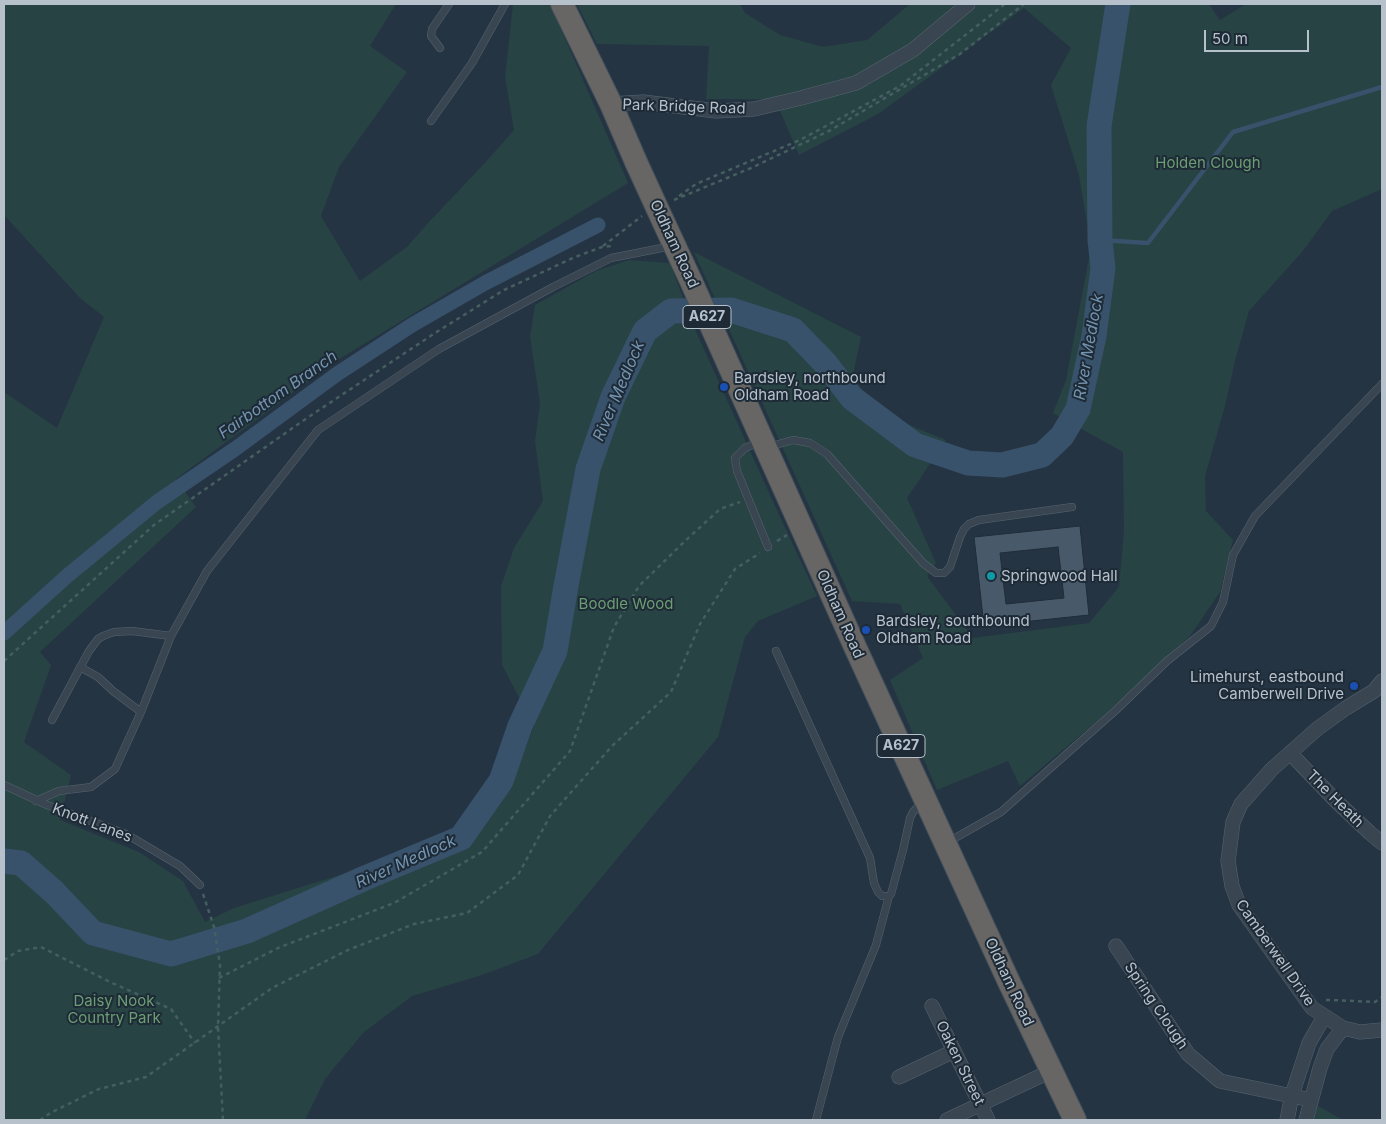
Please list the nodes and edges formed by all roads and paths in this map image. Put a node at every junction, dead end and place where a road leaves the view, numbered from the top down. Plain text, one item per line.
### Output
1 (449, 4) edge
2 (505, 4) edge
3 (562, 4) edge
4 (968, 4) edge
5 (1005, 4) edge
6 (1024, 4) edge
7 (440, 48) dead end
8 (611, 104) junction
9 (431, 121) dead end
10 (674, 200) junction
11 (659, 214) junction
12 (679, 255) junction
13 (1382, 384) edge
14 (764, 444) junction
15 (748, 499) junction
16 (1072, 507) dead end
17 (800, 526) junction
18 (768, 547) junction
19 (171, 636) junction
20 (776, 651) dead end
21 (4, 661) edge
22 (80, 667) junction
23 (1382, 681) edge
24 (141, 712) junction
25 (52, 720) dead end
26 (1290, 753) junction
27 (4, 785) edge
28 (925, 799) junction
29 (36, 800) junction
30 (946, 843) junction
31 (1382, 843) edge
32 (200, 885) joint
33 (889, 896) junction
34 (1116, 946) dead end
35 (4, 960) edge
36 (219, 978) junction
37 (1382, 997) edge
38 (932, 1006) dead end
39 (1312, 1008) junction
40 (1324, 1017) junction
41 (218, 1027) junction
42 (1343, 1028) junction
43 (1382, 1030) edge
44 (195, 1043) junction
45 (954, 1051) junction
46 (1052, 1071) junction
47 (899, 1076) dead end
48 (1292, 1095) junction
49 (1311, 1100) junction
50 (980, 1105) junction
51 (40, 1120) edge
52 (223, 1120) edge
53 (816, 1120) edge
54 (947, 1120) edge
55 (988, 1120) edge
56 (1075, 1120) edge
57 (1288, 1120) edge
58 (1306, 1120) edge

1 - 7 lane
2 - 9 lane
3 - 8 highway, A627
4 - 8 street, Park Bridge Road
5 - 10 path
6 - 10 path
8 - 11 highway, Oldham Road / A627, bridge
10 - 11 path
11 - 12 highway, Oldham Road / A627
11 - 21 path
12 - 14 highway, Oldham Road / A627
12 - 19 lane
13 - 30 lane
14 - 15 lane
14 - 16 lane
14 - 17 highway, Oldham Road / A627
15 - 18 lane
15 - 36 path
17 - 18 path
17 - 28 highway, Oldham Road / A627
18 - 41 path
19 - 22 lane
19 - 24 lane
20 - 33 lane
22 - 24 lane
22 - 25 lane
23 - 26 street, Camberwell Drive
24 - 29 lane
26 - 31 street, The Heath
26 - 39 street, Camberwell Drive
27 - 29 lane, Knott Lanes
28 - 30 highway, Oldham Road / A627
28 - 33 lane
29 - 32 lane, Knott Lanes
30 - 46 highway, Oldham Road / A627
32 - 36 path
33 - 53 lane
34 - 48 street, Spring Clough
35 - 44 path
36 - 41 path
37 - 39 path
38 - 45 street, Oaken Street
39 - 40 street, Camberwell Drive
40 - 42 street, Camberwell Drive
40 - 48 street
41 - 44 path
41 - 52 path
42 - 43 street, Camberwell Drive
42 - 49 street
44 - 51 path
45 - 47 street
45 - 50 street, Oaken Street
46 - 50 street
46 - 56 highway, Oldham Road / A627
48 - 49 street, Spring Clough
48 - 57 street
49 - 58 street
50 - 54 street
50 - 55 street, Oaken Street

